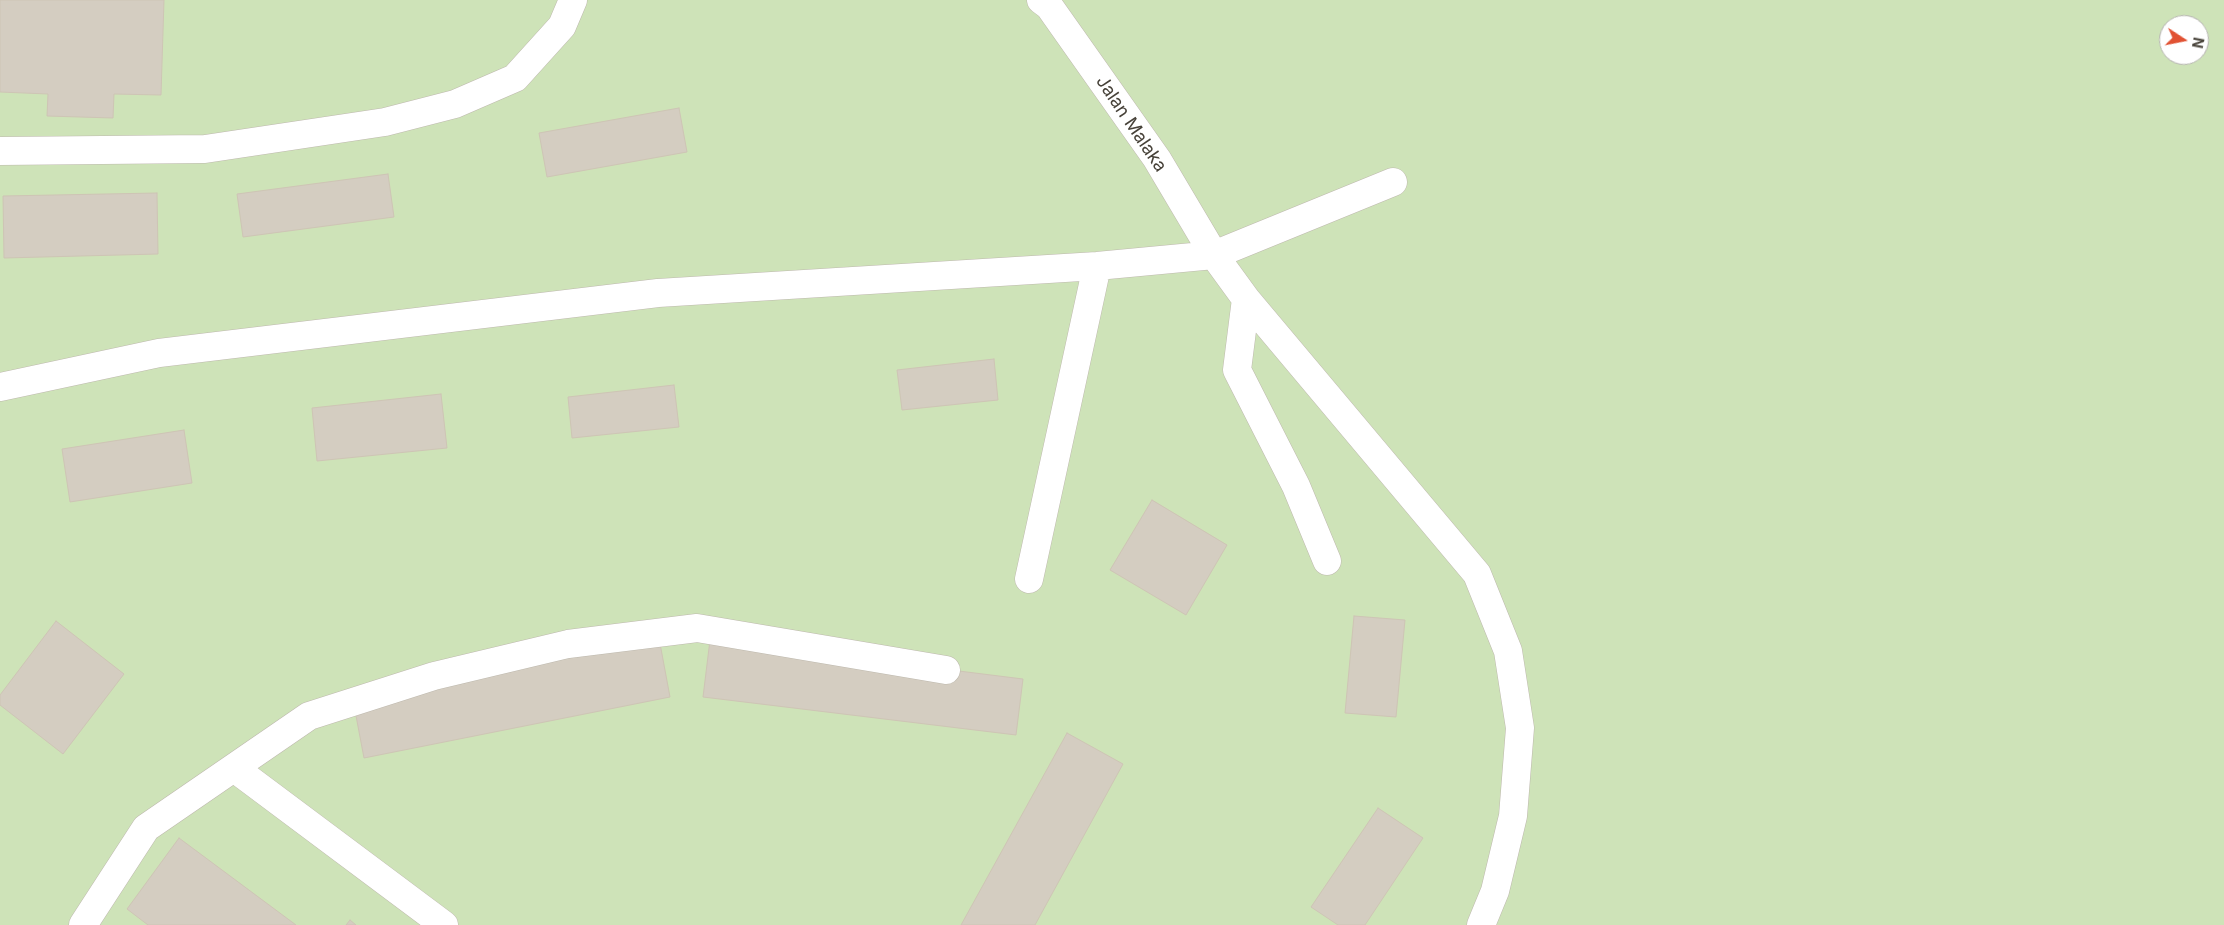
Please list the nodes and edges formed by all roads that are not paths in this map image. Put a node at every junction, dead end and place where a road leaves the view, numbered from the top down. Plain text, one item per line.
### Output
1 (573, 0) edge
2 (1041, 0) edge
3 (0, 151) edge
4 (1394, 182) dead end
5 (1214, 255) junction
6 (1097, 266) junction
7 (1246, 299) junction
8 (0, 387) edge
9 (1327, 562) dead end
10 (1030, 579) dead end
11 (946, 670) dead end
12 (234, 768) junction
13 (83, 925) edge
14 (444, 925) edge
15 (1481, 925) edge

1 - 3 street
2 - 5 street, Jalan Malaka
4 - 5 street
5 - 6 street
5 - 7 street, Jalan Malaka
6 - 8 street
6 - 10 street
7 - 9 street
7 - 15 street, Jalan Malaka
11 - 12 street
12 - 13 street
12 - 14 street

